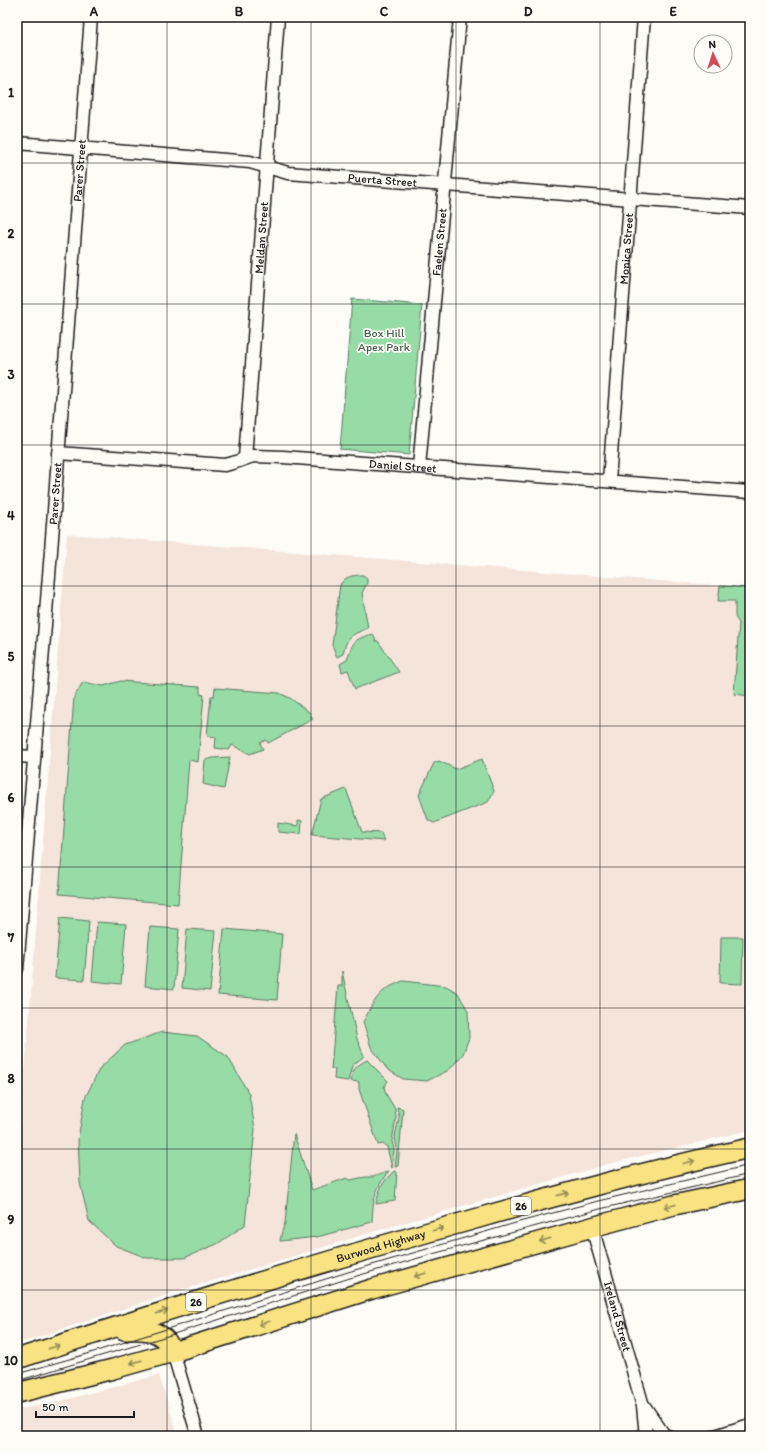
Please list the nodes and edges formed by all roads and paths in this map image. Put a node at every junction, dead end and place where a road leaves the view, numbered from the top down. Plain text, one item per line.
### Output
1 (91, 17) edge
2 (278, 17) edge
3 (460, 17) edge
4 (644, 17) edge
5 (17, 143) edge
6 (81, 148) junction
7 (267, 167) junction
8 (445, 185) junction
9 (630, 199) junction
10 (750, 208) edge
11 (58, 453) junction
12 (245, 458) junction
13 (419, 467) junction
14 (608, 481) junction
15 (750, 492) edge
16 (17, 756) edge
17 (33, 757) junction
18 (17, 969) edge
19 (750, 1148) edge
20 (750, 1189) edge
21 (592, 1227) junction
22 (98, 1333) junction
23 (173, 1352) junction
24 (17, 1359) edge
25 (17, 1393) edge
26 (643, 1406) junction
27 (750, 1425) edge
28 (198, 1436) edge
29 (638, 1436) edge
30 (646, 1436) edge
31 (668, 1436) edge
32 (718, 1436) edge

1 - 6 street, Parer Street
2 - 7 street, Meldan Street
3 - 8 street, Faelen Street
4 - 9 street, Monica Street
5 - 6 street, Puerta Street
6 - 7 street, Puerta Street
6 - 11 street, Parer Street
7 - 8 street, Puerta Street
7 - 12 street, Meldan Street
8 - 9 street, Puerta Street
8 - 13 street, Faelen Street
9 - 10 street, Puerta Street
9 - 14 street, Monica Street
11 - 12 street, Daniel Street
11 - 17 street, Parer Street
12 - 13 street, Daniel Street
13 - 14 street, Daniel Street
14 - 15 street, Daniel Street
16 - 17 street
17 - 18 street, Parer Street
22 -> 19 highway, Burwood Highway / 26
20 -> 21 highway
21 -> 23 highway
21 - 26 street, Ireland Street
22 - 23 highway
24 -> 22 highway, Burwood Highway / 26
23 -> 25 highway
23 - 28 street
26 - 29 street, Ireland Street
26 - 30 street, Ireland Street
26 - 31 street
27 - 32 street

